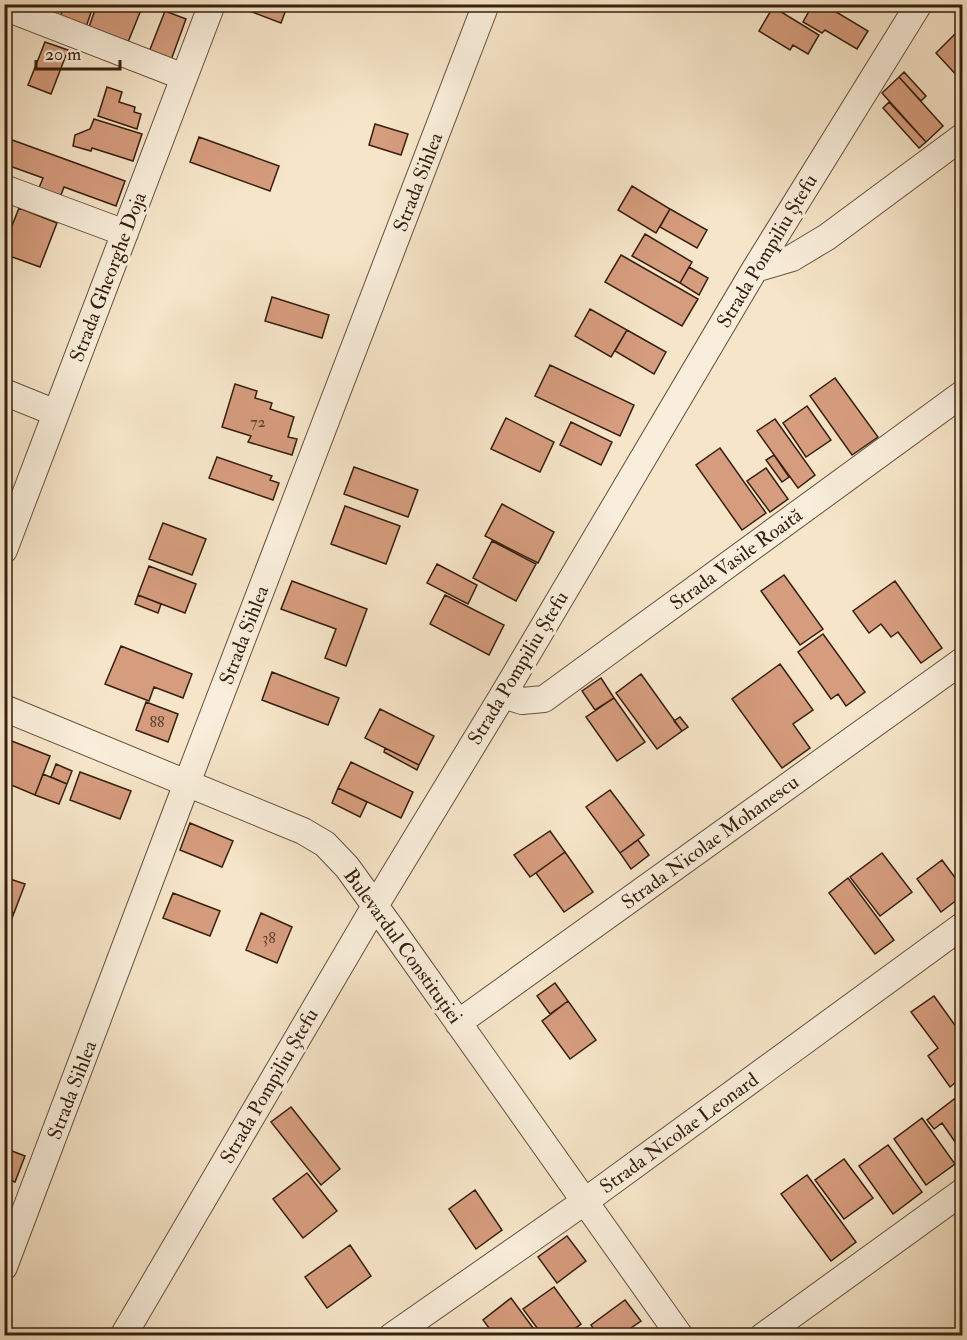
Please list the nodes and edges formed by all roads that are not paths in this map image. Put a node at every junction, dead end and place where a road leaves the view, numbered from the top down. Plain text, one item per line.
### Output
1 (212, 4) edge
2 (486, 4) edge
3 (919, 4) edge
4 (4, 7) edge
5 (184, 77) junction
6 (963, 137) edge
7 (4, 188) edge
8 (125, 233) junction
9 (755, 269) junction
10 (4, 392) edge
11 (963, 394) edge
12 (56, 413) junction
13 (4, 550) edge
14 (963, 661) edge
15 (502, 695) junction
16 (4, 708) edge
17 (187, 783) junction
18 (375, 906) junction
19 (963, 926) edge
20 (458, 1023) junction
21 (963, 1192) edge
22 (584, 1202) junction
23 (4, 1267) edge
24 (123, 1335) edge
25 (392, 1335) edge
26 (680, 1335) edge
27 (763, 1335) edge

1 - 5 street, Strada Gheorghe Doja
2 - 17 street, Strada Sihlea
3 - 9 street, Strada Pompiliu Ștefu
4 - 5 street
5 - 8 street, Strada Gheorghe Doja
6 - 9 street
7 - 8 street
8 - 12 street, Strada Gheorghe Doja
9 - 15 street, Strada Pompiliu Ștefu
10 - 12 street
11 - 15 street, Strada Vasile Roaită
12 - 13 street, Strada Gheorghe Doja
14 - 20 street, Strada Nicolae Mohanescu
15 - 18 street, Strada Pompiliu Ștefu
16 - 17 street, Bulevardul Constituției
17 - 18 street, Bulevardul Constituției
17 - 23 street, Strada Sihlea
18 - 20 street, Bulevardul Constituției
18 - 24 street, Strada Pompiliu Ștefu
19 - 22 street, Strada Nicolae Leonard
20 - 22 street, Bulevardul Constituției
21 - 27 street
22 - 25 street, Strada Nicolae Leonard
22 - 26 street, Bulevardul Constituției

